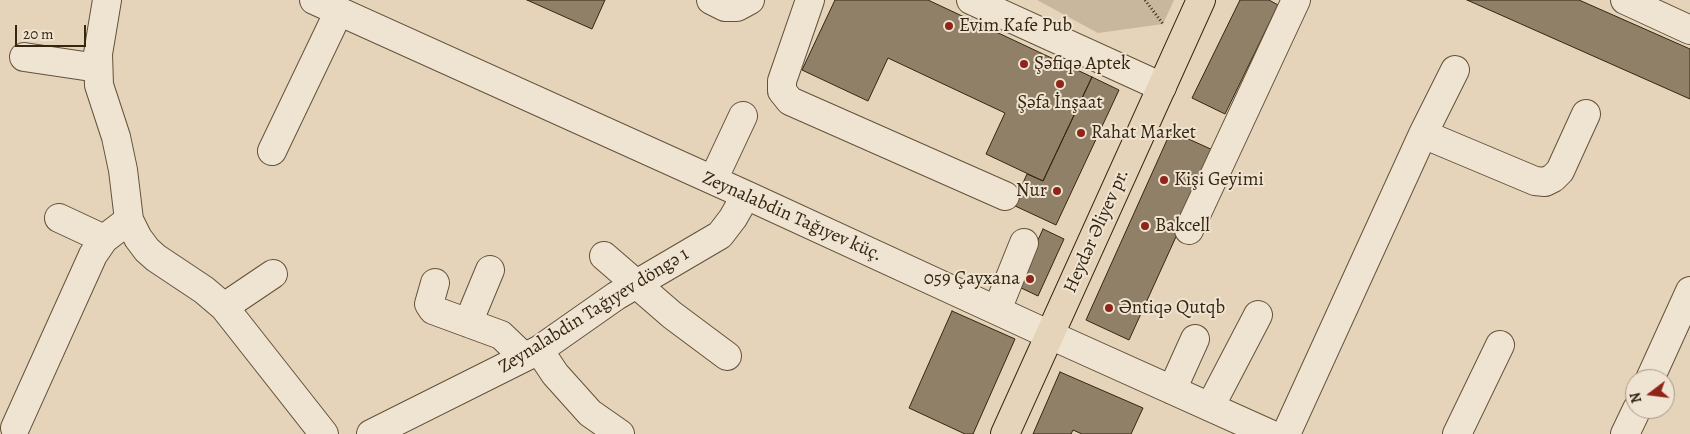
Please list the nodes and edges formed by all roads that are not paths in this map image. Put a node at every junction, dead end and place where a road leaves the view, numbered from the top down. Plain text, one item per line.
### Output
1 (107, 0) edge
2 (314, 0) edge
3 (711, 0) edge
4 (750, 0) edge
5 (810, 0) edge
6 (1201, 0) edge
7 (1296, 0) edge
8 (1626, 0) edge
9 (987, 3) edge
10 (339, 11) junction
11 (1690, 30) edge
12 (24, 57) dead end
13 (98, 68) junction
14 (1455, 70) dead end
15 (1162, 87) junction
16 (1586, 114) dead end
17 (743, 116) dead end
18 (1423, 134) junction
19 (272, 151) dead end
20 (713, 180) junction
21 (746, 195) junction
22 (1005, 196) dead end
23 (59, 218) dead end
24 (129, 220) junction
25 (1189, 230) dead end
26 (104, 239) junction
27 (1024, 243) dead end
28 (604, 256) dead end
29 (490, 270) dead end
30 (272, 274) dead end
31 (435, 283) dead end
32 (636, 284) junction
33 (1690, 292) edge
34 (224, 307) junction
35 (997, 310) junction
36 (1258, 315) dead end
37 (468, 323) junction
38 (1050, 336) junction
39 (1195, 339) dead end
40 (1500, 345) dead end
41 (532, 354) junction
42 (728, 356) dead end
43 (1655, 369) edge
44 (1172, 390) junction
45 (1210, 407) junction
46 (1632, 419) edge
47 (15, 428) dead end
48 (324, 434) edge
49 (371, 434) edge
50 (620, 434) edge
51 (1005, 434) edge
52 (1270, 434) edge
53 (1286, 434) edge
54 (1457, 434) edge
55 (1625, 434) edge

1 - 13 street
2 - 10 street, Zeynalabdin Tağıyev küç.
3 - 4 street
5 - 22 street
6 - 15 main road, Heydər Əliyev pr.
7 - 25 street
8 - 11 street
9 - 15 street
10 - 19 street
10 - 20 street, Zeynalabdin Tağıyev küç.
12 - 13 street
13 - 24 street
14 - 18 street
15 - 38 main road, Heydər Əliyev pr.
16 - 18 street
17 - 20 street
18 - 53 street
20 - 21 street, Zeynalabdin Tağıyev küç.
21 - 32 street, Zeynalabdin Tağıyev döngə 1
21 - 35 street, Zeynalabdin Tağıyev küç.
23 - 26 street
24 - 26 street
24 - 34 street
26 - 47 street
27 - 35 street
28 - 32 street
29 - 37 street
30 - 34 street
31 - 37 street
32 - 41 street, Zeynalabdin Tağıyev döngə 1
32 - 42 street
33 - 43 street
34 - 48 street
35 - 38 street, Zeynalabdin Tağıyev küç.
36 - 45 street
37 - 41 street
38 - 44 street, Zeynalabdin Tağıyev küç.
38 - 51 main road, Heydər Əliyev pr.
39 - 44 street
40 - 54 street
41 - 49 street, Zeynalabdin Tağıyev döngə 1
41 - 50 street
44 - 45 street, Zeynalabdin Tağıyev küç.
45 - 52 street, Zeynalabdin Tağıyev küç.
46 - 55 street

